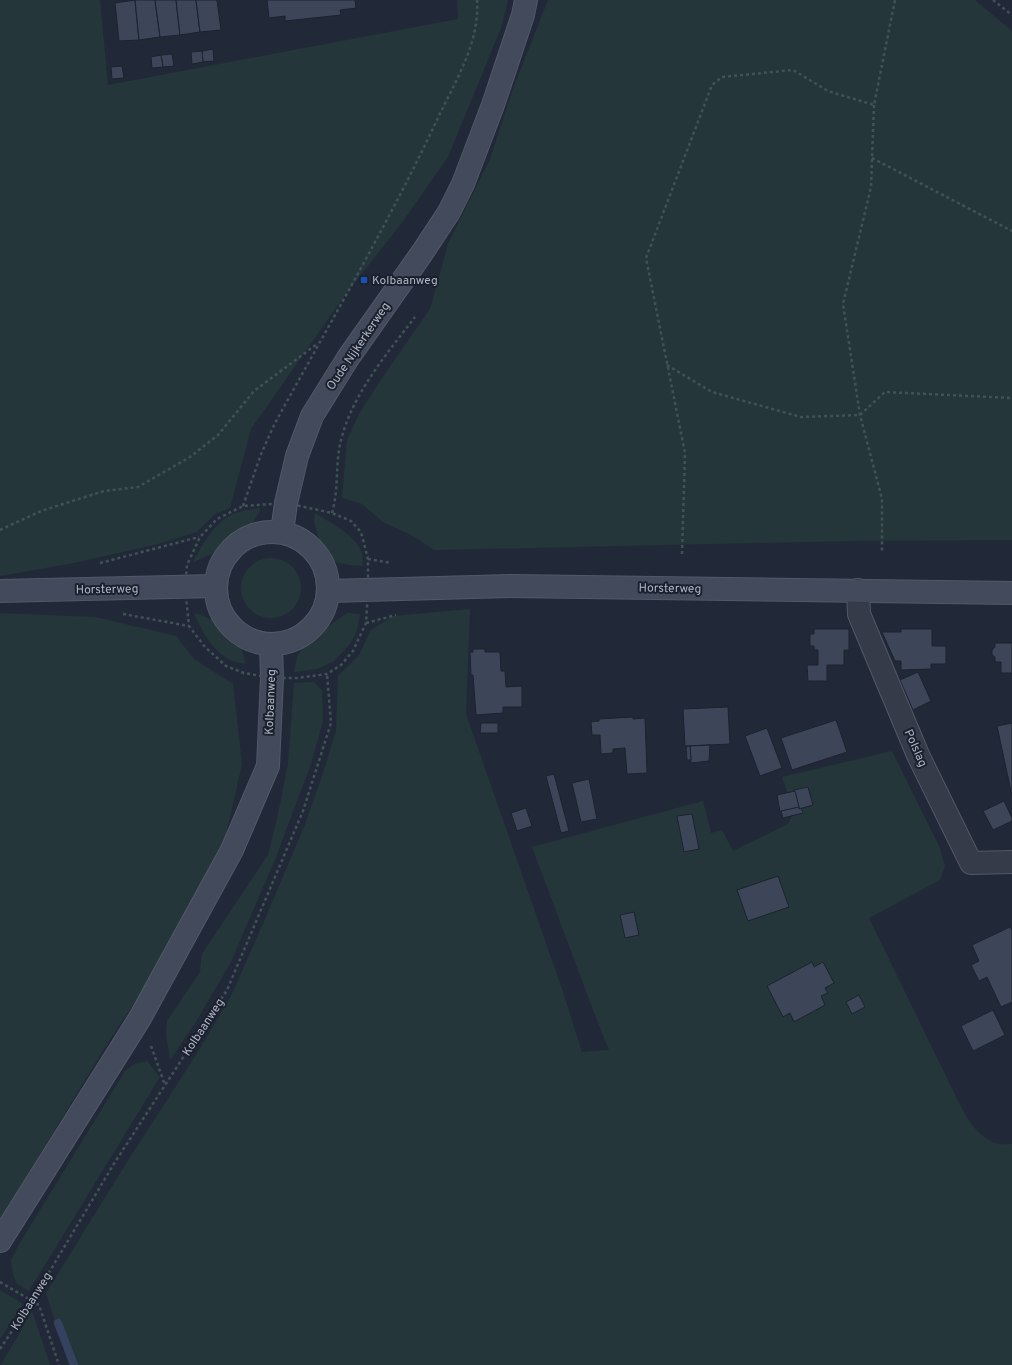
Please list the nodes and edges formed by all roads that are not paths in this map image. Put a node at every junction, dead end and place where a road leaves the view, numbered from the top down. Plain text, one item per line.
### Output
1 (527, 5) edge
2 (282, 532) junction
3 (215, 586) junction
4 (858, 590) junction
5 (0, 591) edge
6 (329, 591) junction
7 (1012, 593) edge
8 (272, 645) junction
9 (1012, 862) edge
10 (0, 1241) edge

1 - 2 main road, Oude Nijkerkerweg
2 - 3 main road
2 - 6 main road
3 - 5 main road, Horsterweg
3 - 8 main road
4 - 6 main road, Horsterweg
4 - 7 main road, Horsterweg
4 - 9 street, Polslag
6 - 8 main road
8 - 10 main road, Kolbaanweg

